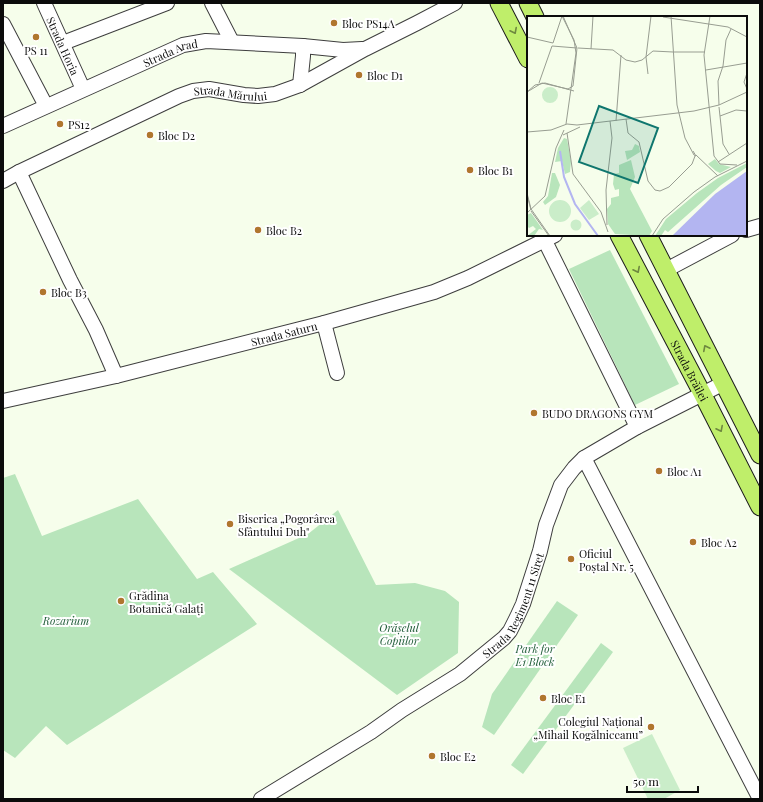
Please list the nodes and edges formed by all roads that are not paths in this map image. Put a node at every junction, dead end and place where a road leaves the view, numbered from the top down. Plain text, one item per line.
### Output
1 (44, 3) edge
2 (167, 3) edge
3 (212, 3) edge
4 (455, 3) edge
5 (499, 3) edge
6 (528, 3) edge
7 (535, 16) edge
8 (3, 24) edge
9 (232, 42) junction
10 (62, 43) junction
11 (303, 46) junction
12 (364, 49) junction
13 (527, 57) edge
14 (300, 85) junction
15 (83, 89) junction
16 (46, 106) junction
17 (3, 126) edge
18 (19, 172) junction
19 (3, 181) edge
20 (760, 226) edge
21 (747, 230) edge
22 (620, 236) edge
23 (649, 236) edge
24 (730, 236) edge
25 (550, 238) edge
26 (666, 270) junction
27 (324, 323) junction
28 (337, 373) dead end
29 (116, 376) junction
30 (724, 383) junction
31 (703, 394) junction
32 (3, 401) edge
33 (638, 427) junction
34 (760, 455) edge
35 (584, 458) junction
36 (760, 508) edge
37 (261, 799) edge
38 (760, 799) edge

1 - 10 street, Strada Horia
2 - 10 street
3 - 9 street
4 - 12 street, Strada Mărului
5 -> 13 main road
6 - 7 main road
8 - 16 street
9 - 11 street, Strada Arad
9 - 15 street, Strada Arad
10 - 15 street, Strada Horia
11 - 12 street, Strada Arad
11 - 14 street
12 - 14 street, Strada Mărului
14 - 18 street, Strada Mărului
15 - 16 street, Strada Arad
16 - 17 street, Strada Arad
18 - 19 street, Strada Mărului
18 - 29 street
20 - 21 street
22 -> 31 main road, Strada Brăilei
23 - 26 main road
24 - 26 street
25 - 27 street, Strada Saturn
25 - 33 street
30 -> 26 main road
27 - 28 street
27 - 29 street, Strada Saturn
29 - 32 street, Strada Saturn
30 - 31 street, Strada Regiment 11 Siret
30 - 34 main road
31 - 33 street, Strada Regiment 11 Siret
31 -> 36 main road, Strada Brăilei
33 - 35 street, Strada Regiment 11 Siret
35 - 37 street, Strada Regiment 11 Siret
35 - 38 street

